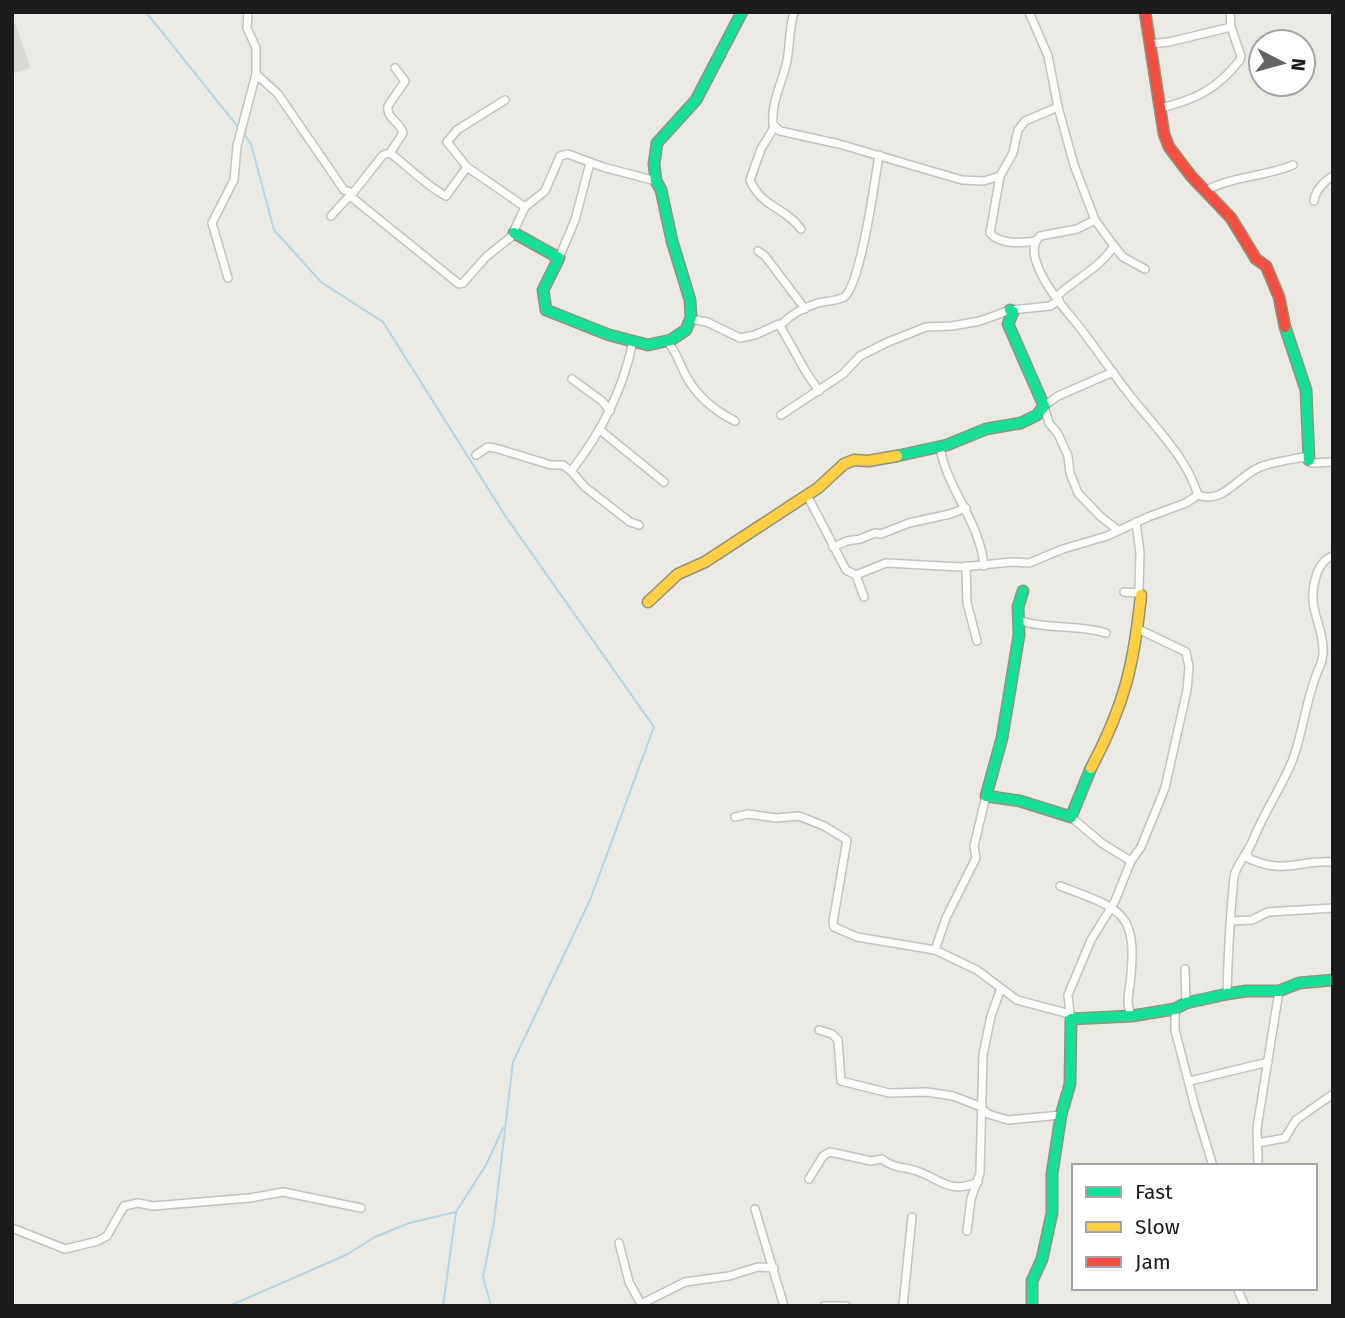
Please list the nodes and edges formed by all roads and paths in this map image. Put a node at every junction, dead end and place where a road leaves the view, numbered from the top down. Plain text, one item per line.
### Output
1 (248, 12) edge
2 (742, 12) edge
3 (794, 12) edge
4 (1029, 12) edge
5 (1145, 12) edge
6 (1230, 12) edge
7 (1231, 27) junction
8 (1149, 44) junction
9 (395, 68) dead end
10 (256, 74) junction
11 (505, 100) dead end
12 (1058, 107) junction
13 (1161, 108) junction
14 (775, 127) junction
15 (390, 153) junction
16 (879, 155) junction
17 (590, 163) junction
18 (1293, 165) dead end
19 (467, 167) junction
20 (1000, 176) junction
21 (1333, 176) edge
22 (656, 181) junction
23 (1205, 191) junction
24 (351, 194) junction
25 (1314, 201) dead end
26 (525, 207) junction
27 (331, 216) dead end
28 (1095, 220) junction
29 (801, 229) dead end
30 (514, 233) junction
31 (1036, 241) junction
32 (1114, 246) junction
33 (758, 251) dead end
34 (559, 258) junction
35 (1144, 269) dead end
36 (228, 278) dead end
37 (1058, 298) junction
38 (805, 309) junction
39 (1010, 310) junction
40 (690, 319) junction
41 (780, 325) junction
42 (633, 341) junction
43 (667, 341) junction
44 (1113, 372) junction
45 (572, 379) dead end
46 (819, 391) junction
47 (1044, 406) junction
48 (610, 411) junction
49 (781, 415) dead end
50 (735, 421) dead end
51 (600, 430) junction
52 (940, 447) junction
53 (476, 456) dead end
54 (1309, 460) junction
55 (1333, 462) edge
56 (570, 471) junction
57 (664, 482) dead end
58 (807, 495) junction
59 (1198, 495) junction
60 (966, 508) junction
61 (1136, 522) junction
62 (639, 525) dead end
63 (1118, 530) junction
64 (833, 547) junction
65 (1333, 556) edge
66 (966, 566) junction
67 (984, 566) junction
68 (856, 575) junction
69 (1023, 591) dead end
70 (1124, 592) dead end
71 (1141, 596) dead end
72 (864, 597) dead end
73 (648, 602) dead end
74 (1019, 620) junction
75 (1138, 629) junction
76 (1106, 633) dead end
77 (977, 641) dead end
78 (986, 796) junction
79 (735, 817) dead end
80 (1071, 817) junction
81 (1247, 851) junction
82 (1131, 860) junction
83 (1333, 862) edge
84 (1060, 886) dead end
85 (1111, 907) junction
86 (1333, 908) edge
87 (1231, 921) junction
88 (934, 950) junction
89 (1185, 969) dead end
90 (1333, 980) edge
91 (1001, 988) junction
92 (1279, 991) junction
93 (1227, 994) junction
94 (1186, 1003) junction
95 (1175, 1009) junction
96 (1072, 1016) junction
97 (1132, 1017) junction
98 (819, 1030) dead end
99 (1268, 1062) junction
100 (1190, 1081) junction
101 (1333, 1094) edge
102 (981, 1110) junction
103 (1061, 1115) junction
104 (1258, 1143) junction
105 (1258, 1160) dead end
106 (1212, 1164) edge
107 (810, 1179) dead end
108 (979, 1181) junction
109 (361, 1208) dead end
110 (755, 1209) dead end
111 (912, 1217) dead end
112 (12, 1228) edge
113 (967, 1231) dead end
114 (619, 1243) dead end
115 (774, 1268) junction
116 (1238, 1290) edge
117 (642, 1305) edge
118 (784, 1306) edge
119 (824, 1306) edge
120 (846, 1306) edge
121 (903, 1306) edge
122 (1032, 1306) edge
123 (1245, 1306) edge

1 - 10 street
2 - 22 street
3 - 14 street
4 - 12 street
5 - 8 street
6 - 7 street
7 - 8 street
7 - 13 street
8 - 13 street
9 - 15 street
10 - 24 street
10 - 36 street
11 - 19 street
12 - 20 street
12 - 28 street
13 - 23 street
14 - 16 street
14 - 29 street
15 - 19 street
15 - 24 street
16 - 20 street
16 - 38 street
17 - 22 street
17 - 26 street
17 - 34 street
18 - 23 street
19 - 26 street
20 - 31 street
21 - 25 street
22 - 40 street
23 - 54 street
24 - 27 street
24 - 30 street
26 - 30 street
28 - 31 street
28 - 32 street
30 - 34 street
31 - 37 street
32 - 35 street
32 - 37 street
33 - 38 street
34 - 42 street
37 - 39 street
37 - 44 street
38 - 41 street
39 - 46 street
39 - 47 street
40 - 41 street
40 - 43 street
41 - 46 street
42 - 43 street
42 - 48 street
43 - 50 street
44 - 47 street
44 - 59 street
45 - 48 street
46 - 49 street
47 - 52 street
47 - 63 street
48 - 51 street
51 - 56 street
51 - 57 street
52 - 58 street
52 - 60 street
53 - 56 street
54 - 55 street
54 - 59 street
56 - 62 street
58 - 64 street
58 - 73 street
59 - 61 street
60 - 64 street
60 - 67 street
61 - 63 street
61 - 70 street
63 - 67 street
64 - 68 street
65 - 81 street
66 - 67 street
66 - 68 street
66 - 77 street
68 - 72 street
69 - 74 street
71 - 75 street
74 - 76 street
74 - 78 street
75 - 80 street
75 - 82 street
78 - 80 street
78 - 88 street
79 - 88 street
80 - 82 street
81 - 83 street
81 - 87 street
82 - 85 street
84 - 85 street
85 - 96 street
85 - 97 street
86 - 87 street
87 - 93 street
88 - 91 street
89 - 94 street
90 - 92 street
91 - 96 street
91 - 102 street
92 - 93 street
92 - 99 street
93 - 94 street
94 - 95 street
95 - 97 street
95 - 100 street
96 - 97 street
96 - 103 street
98 - 102 street
99 - 100 street
99 - 104 street
100 - 106 street
101 - 104 street
102 - 103 street
102 - 108 street
103 - 122 street
104 - 105 street
107 - 108 street
108 - 113 street
109 - 112 street
110 - 115 street
111 - 121 street
114 - 117 street
115 - 117 street
115 - 118 street
116 - 123 street
119 - 120 street

